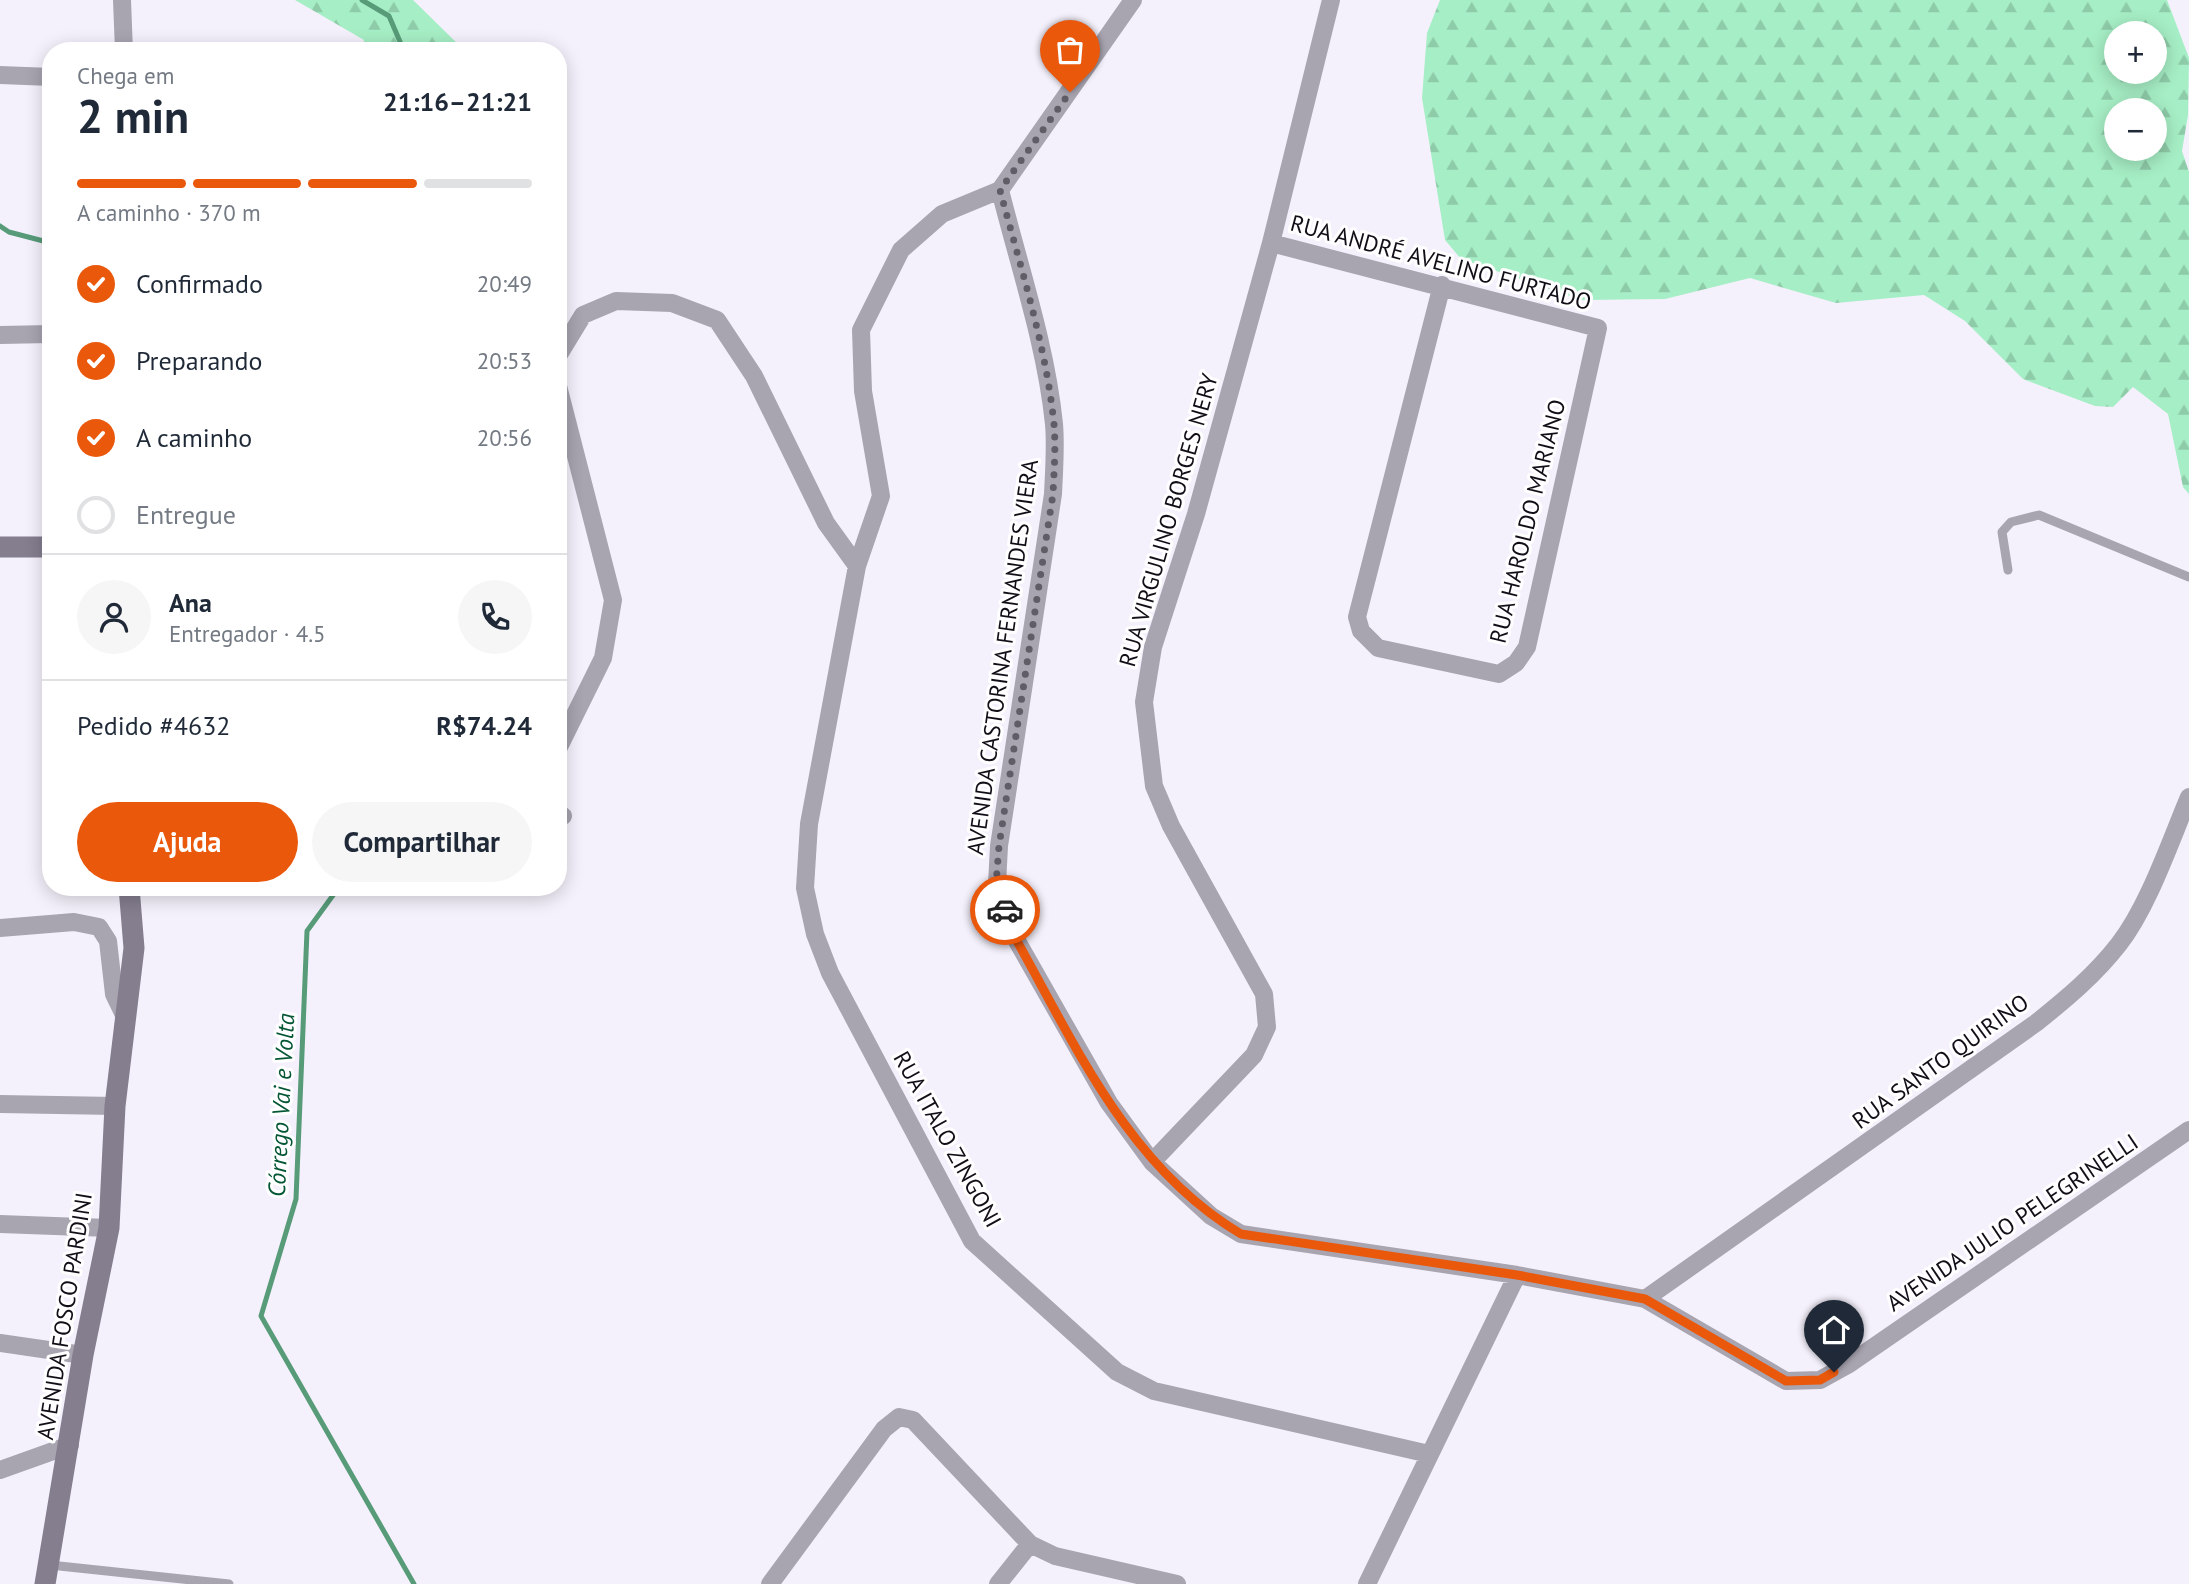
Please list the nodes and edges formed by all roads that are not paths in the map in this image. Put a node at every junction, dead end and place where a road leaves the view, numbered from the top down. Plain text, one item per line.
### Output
1 (122, 0) edge
2 (1133, 0) edge
3 (1331, 0) edge
4 (124, 42) edge
5 (0, 75) edge
6 (42, 77) edge
7 (1000, 190) junction
8 (1271, 243) junction
9 (1442, 285) junction
10 (1598, 328) joint
11 (42, 334) edge
12 (0, 335) edge
13 (567, 341) edge
14 (567, 421) edge
15 (0, 547) edge
16 (42, 547) edge
17 (857, 566) junction
18 (2008, 570) dead end
19 (2189, 577) edge
20 (567, 732) edge
21 (2189, 797) edge
22 (130, 896) edge
23 (0, 928) edge
24 (125, 1017) junction
25 (0, 1104) edge
26 (115, 1106) junction
27 (2189, 1130) edge
28 (1152, 1162) junction
29 (0, 1223) edge
30 (108, 1228) junction
31 (1517, 1275) junction
32 (1645, 1299) junction
33 (0, 1343) edge
34 (83, 1355) junction
35 (70, 1445) junction
36 (1429, 1454) junction
37 (0, 1470) edge
38 (1030, 1544) junction
39 (47, 1574) edge
40 (229, 1584) edge
41 (770, 1584) edge
42 (998, 1584) edge
43 (1177, 1584) edge
44 (1367, 1584) edge

1 - 4 street
2 - 7 street
3 - 8 street, RUA VIRGULINO BORGES NERY
5 - 6 street
7 - 17 street, RUA ITALO ZINGONI
7 - 28 street, AVENIDA CASTORINA FERNANDES VIERA
8 - 9 street, RUA ANDRÉ AVELINO FURTADO
8 - 28 street, RUA VIRGULINO BORGES NERY
9 - 10 street, RUA ANDRÉ AVELINO FURTADO
9 - 10 street, RUA HAROLDO MARIANO
11 - 12 street
13 - 17 street
14 - 20 street
15 - 16 street
17 - 36 street, RUA ITALO ZINGONI
18 - 19 lane
21 - 32 street, RUA SANTO QUIRINO
22 - 24 street, AVENIDA FOSCO PARDINI
23 - 24 street
24 - 26 street, AVENIDA FOSCO PARDINI
25 - 26 street
26 - 30 street, AVENIDA FOSCO PARDINI
27 - 32 street, AVENIDA JULIO PELEGRINELLI
28 - 31 street, AVENIDA CASTORINA FERNANDES VIERA
29 - 30 street
30 - 34 street, AVENIDA FOSCO PARDINI
31 - 32 street, AVENIDA JULIO PELEGRINELLI
31 - 36 street
33 - 34 street
34 - 35 street, AVENIDA FOSCO PARDINI
35 - 37 street
35 - 39 street, AVENIDA FOSCO PARDINI
36 - 44 street
38 - 41 street
38 - 42 street
38 - 43 street
39 - 40 lane

